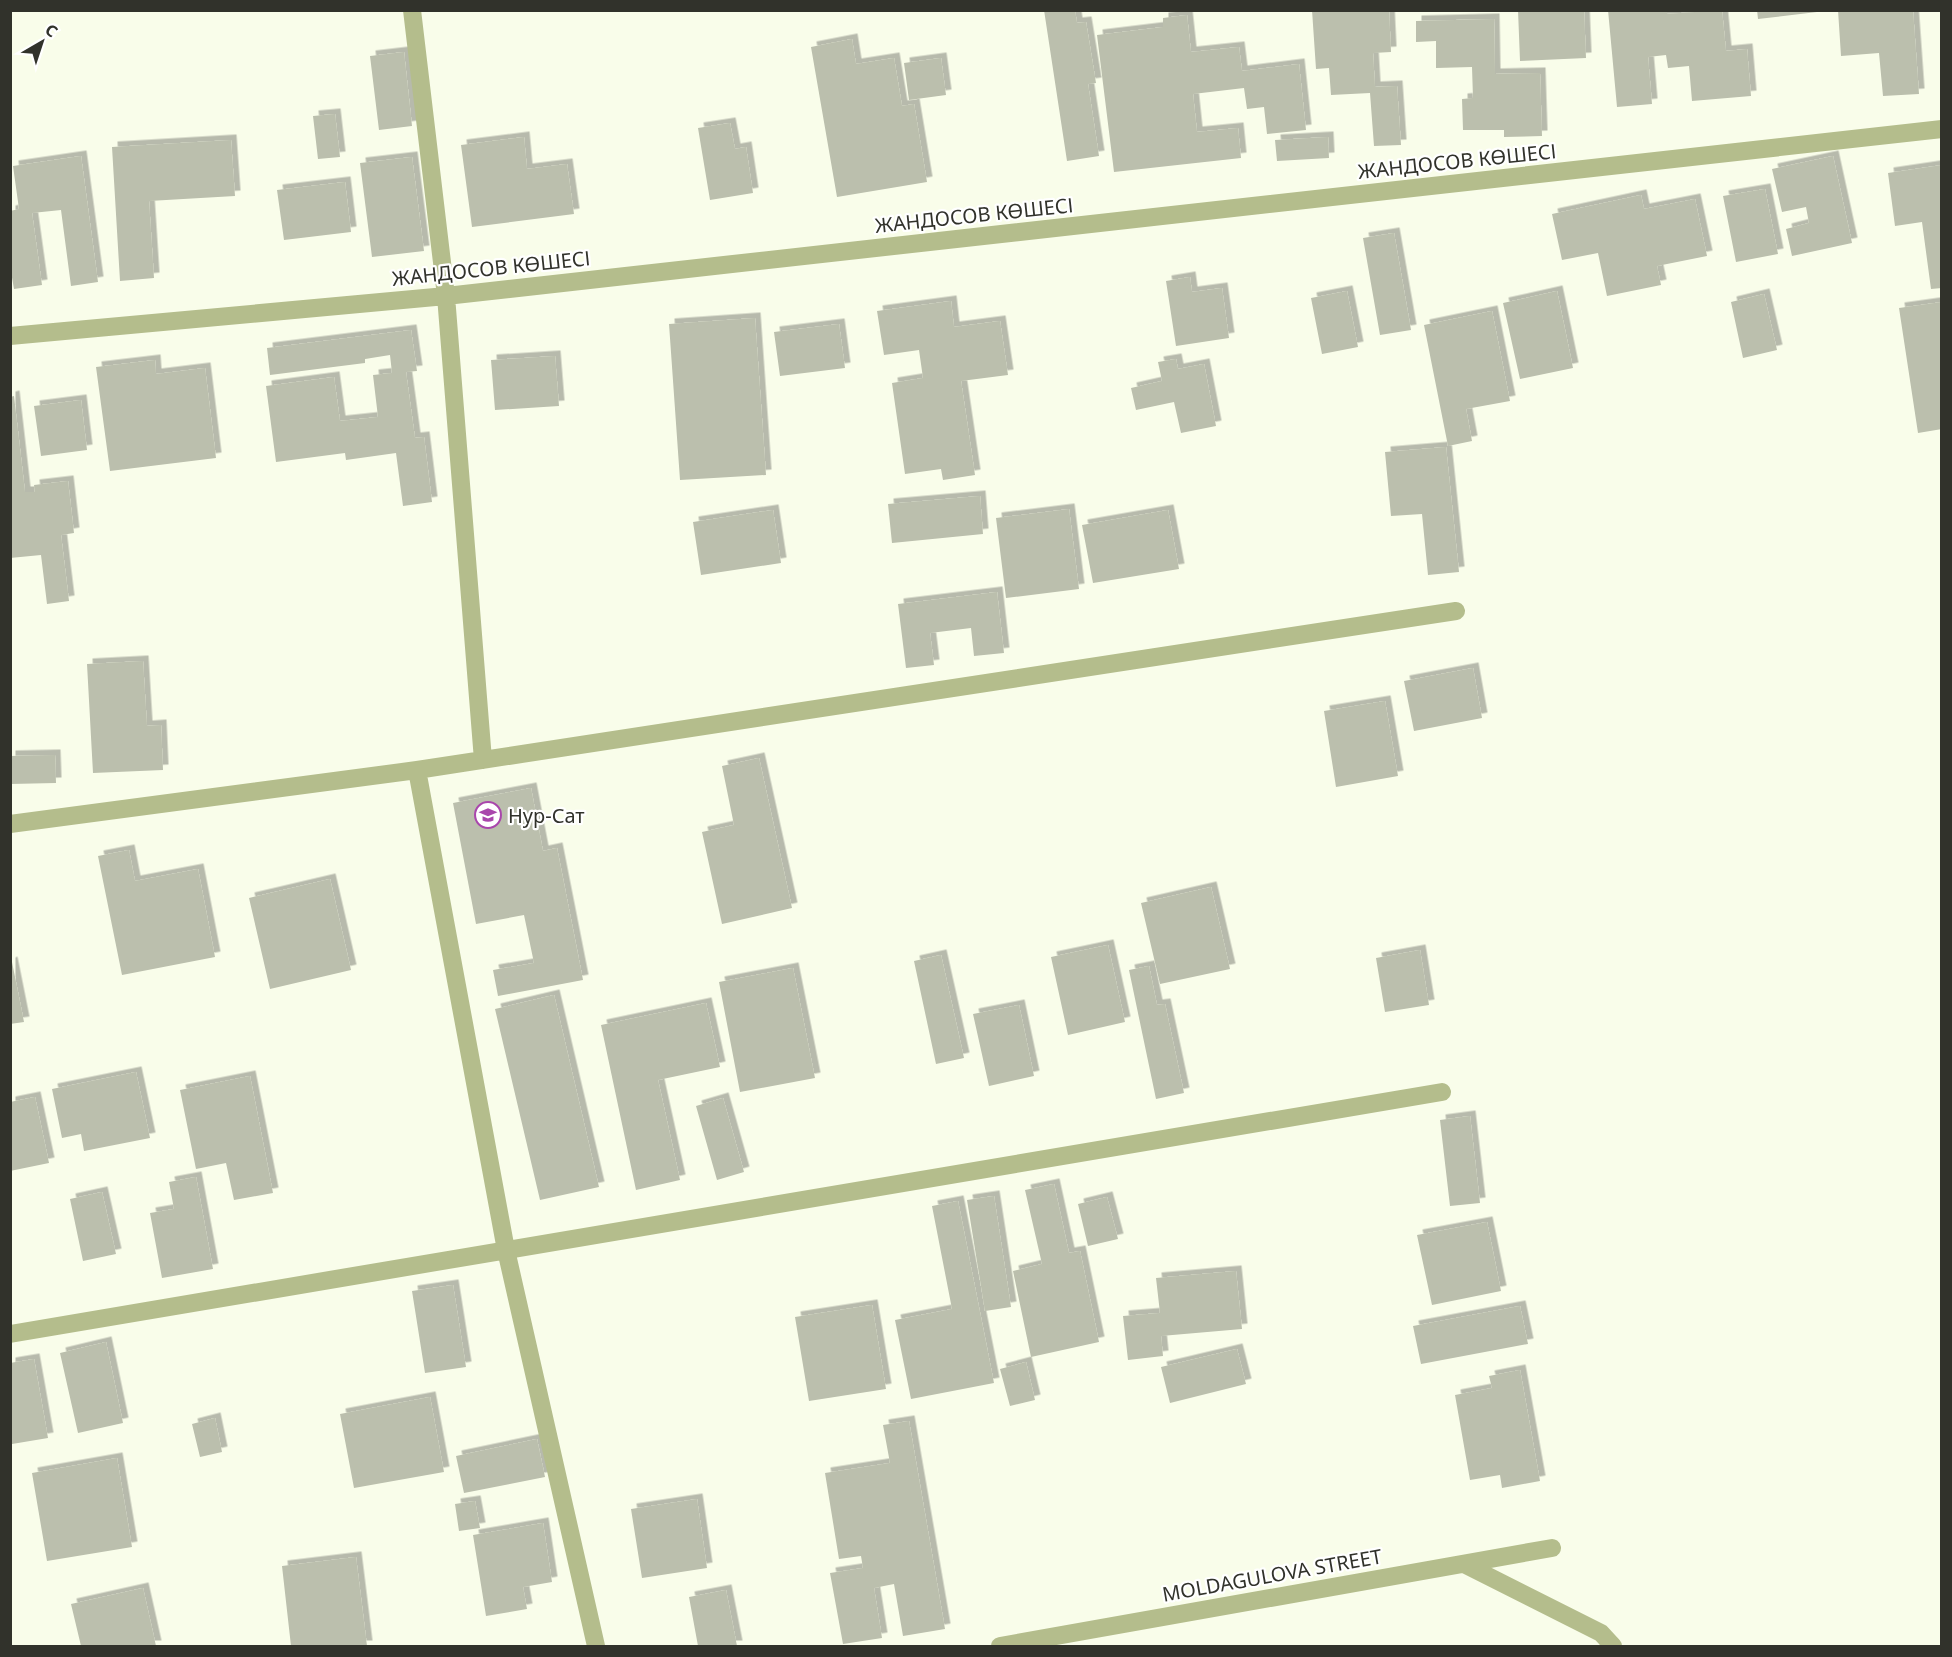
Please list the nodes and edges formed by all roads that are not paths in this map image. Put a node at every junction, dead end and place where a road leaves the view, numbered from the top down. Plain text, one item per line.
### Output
1 (412, 10) edge
2 (1941, 129) edge
3 (446, 296) junction
4 (10, 336) edge
5 (1456, 611) dead end
6 (483, 760) junction
7 (417, 770) junction
8 (10, 824) edge
9 (1442, 1092) dead end
10 (506, 1250) junction
11 (10, 1334) edge
12 (1552, 1548) dead end
13 (1464, 1563) junction
14 (596, 1647) edge
15 (1000, 1647) edge
16 (1613, 1647) edge

1 - 3 street
2 - 3 street, ЖАНДОСОВ КӨШЕСІ
3 - 4 street, ЖАНДОСОВ КӨШЕСІ
3 - 6 street
5 - 6 street
6 - 7 street
7 - 8 street
7 - 10 street
9 - 10 street
10 - 11 street
10 - 14 street
12 - 13 street, MOLDAGULOVA STREET
13 - 15 street, MOLDAGULOVA STREET
13 - 16 street

